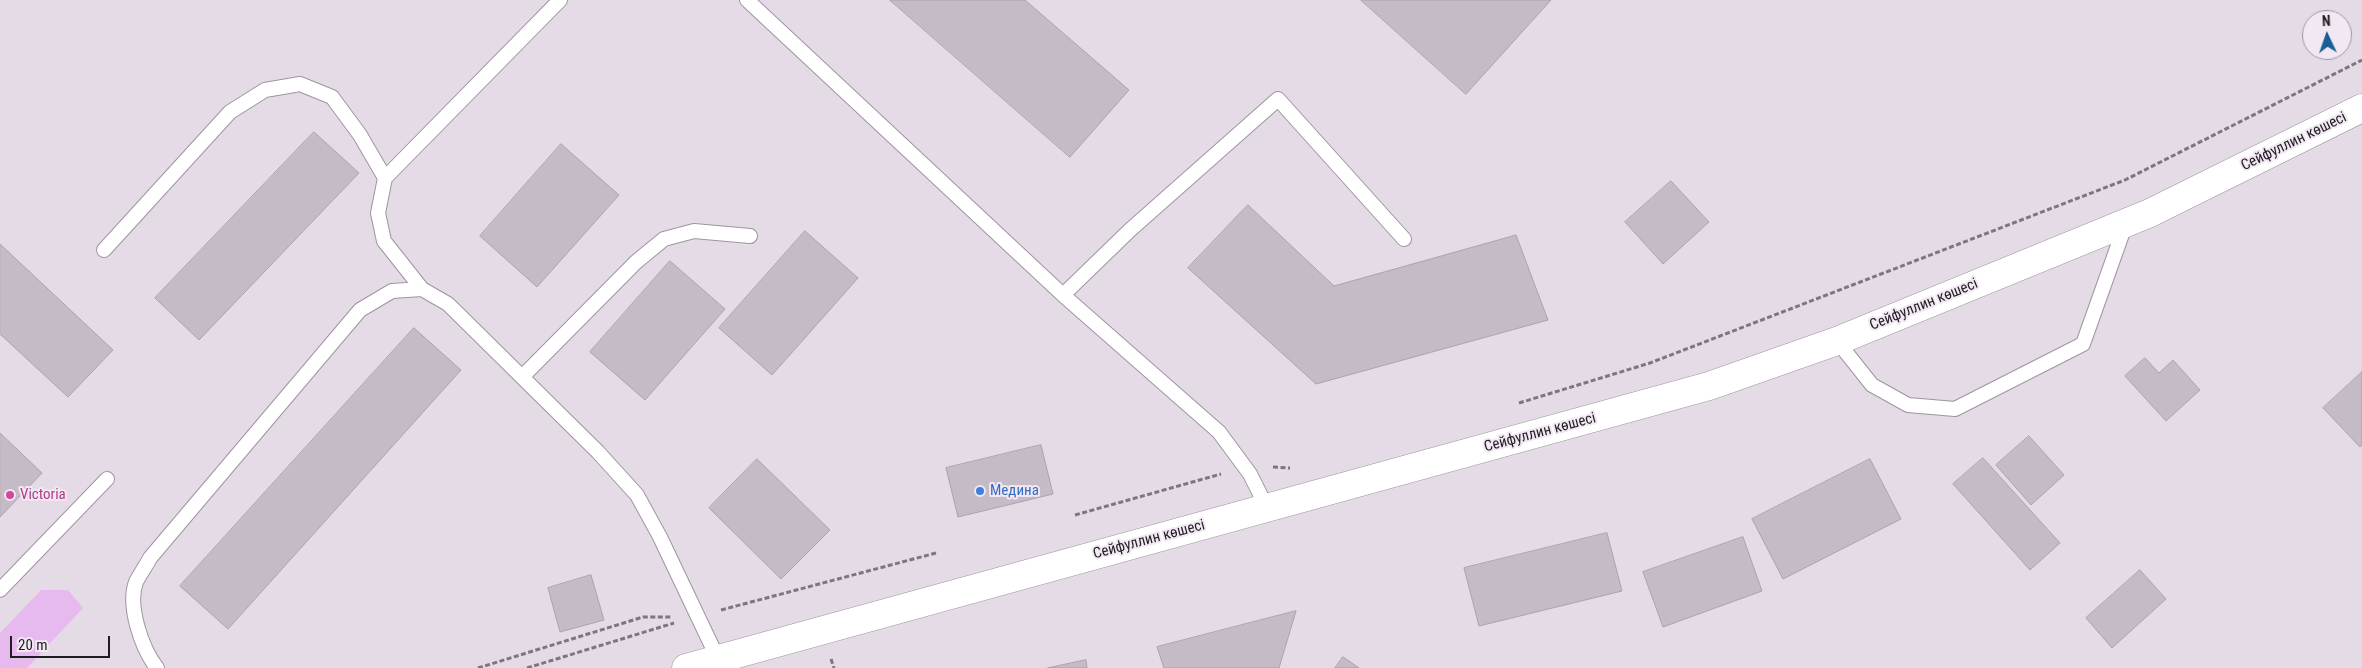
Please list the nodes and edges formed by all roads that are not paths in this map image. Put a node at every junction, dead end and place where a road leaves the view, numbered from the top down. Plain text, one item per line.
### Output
1 (560, 0) edge
2 (747, 0) edge
3 (2362, 108) edge
4 (385, 178) junction
5 (2126, 223) junction
6 (750, 236) dead end
7 (1404, 239) dead end
8 (104, 250) dead end
9 (422, 289) junction
10 (1063, 295) junction
11 (1837, 341) junction
12 (522, 377) junction
13 (107, 479) dead end
14 (1267, 508) junction
15 (0, 590) edge
16 (718, 659) junction
17 (157, 668) edge
18 (686, 668) edge

1 - 4 lane
2 - 10 lane
3 - 5 main road, Сейфуллин көшесі
4 - 8 lane
4 - 9 lane
5 - 11 main road, Сейфуллин көшесі
5 - 11 lane
6 - 12 lane
7 - 10 lane
9 - 12 lane
9 - 17 lane
10 - 14 lane
11 - 14 main road, Сейфуллин көшесі
12 - 16 lane
13 - 15 lane
14 - 16 main road, Сейфуллин көшесі
16 - 18 main road, Сейфуллин көшесі

